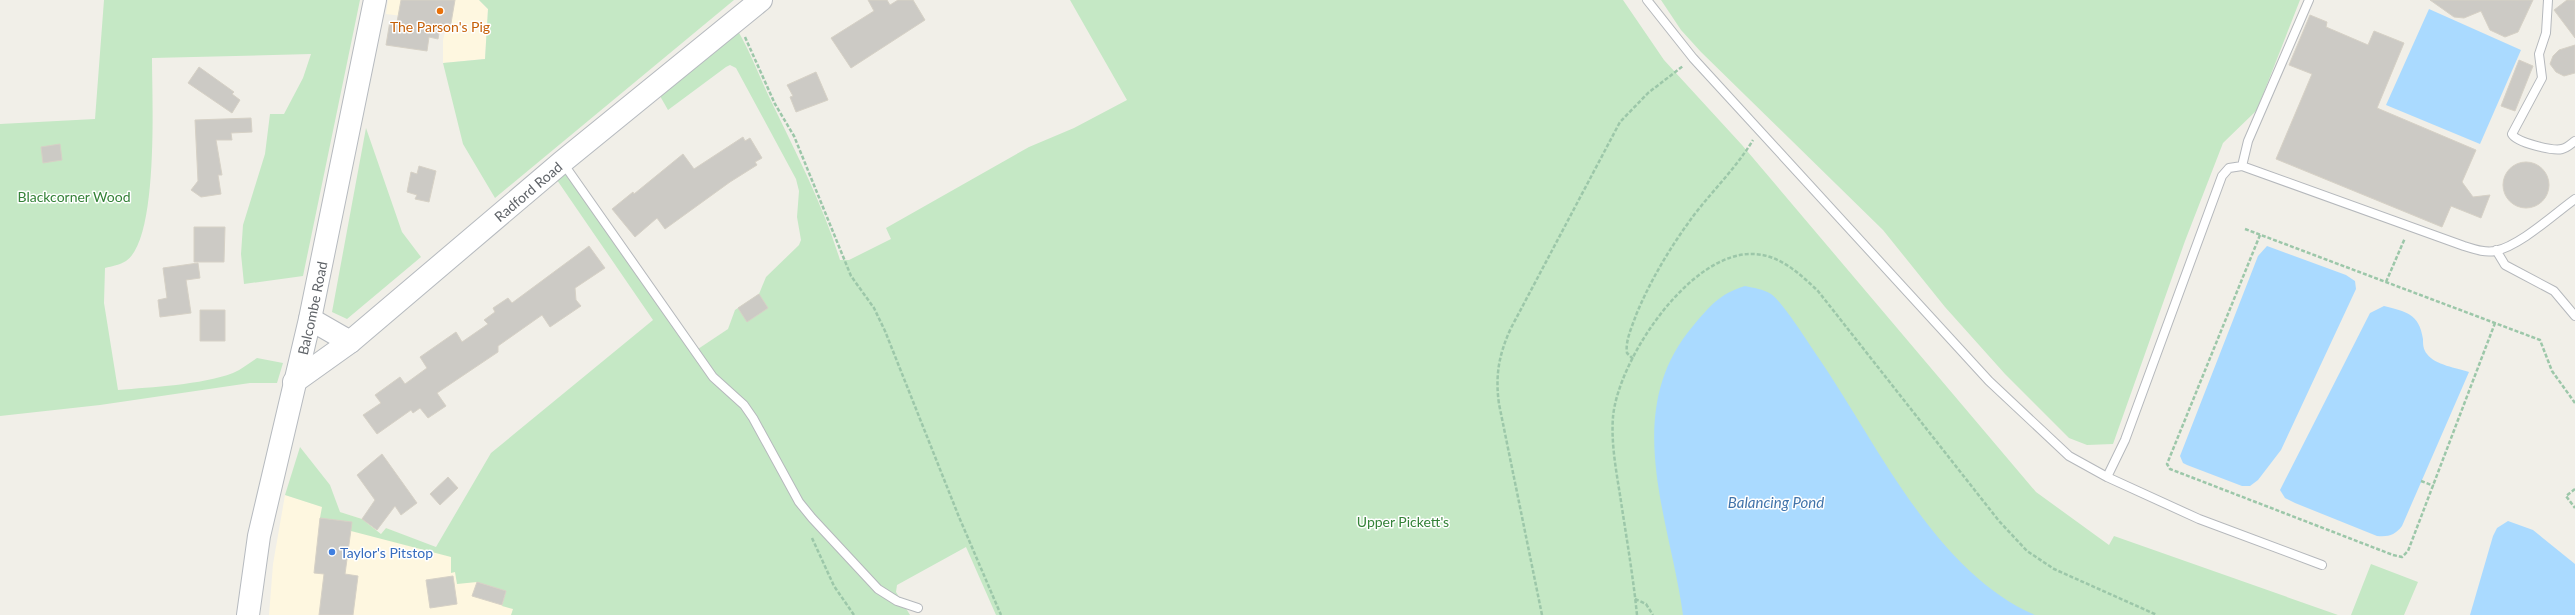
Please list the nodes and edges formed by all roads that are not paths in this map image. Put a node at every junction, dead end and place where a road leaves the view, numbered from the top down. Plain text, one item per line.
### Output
1 (375, 0) edge
2 (761, 0) edge
3 (1648, 0) edge
4 (2309, 0) edge
5 (2548, 0) edge
6 (2575, 141) edge
7 (562, 162) junction
8 (2242, 166) junction
9 (2575, 198) edge
10 (2496, 250) junction
11 (2575, 316) edge
12 (310, 319) junction
13 (350, 342) junction
14 (294, 382) junction
15 (2107, 477) junction
16 (2322, 565) dead end
17 (918, 608) dead end
18 (248, 615) edge

1 - 12 street, Balcombe Road
2 - 7 street, Radford Road
3 - 15 lane
4 - 8 lane
5 - 6 lane
7 - 13 street, Radford Road
7 - 17 lane
8 - 10 lane
8 - 15 lane
9 - 10 lane
10 - 11 lane
12 - 13 street
12 - 14 street, Balcombe Road
13 - 14 street, Radford Road
14 - 18 street, Balcombe Road
15 - 16 lane

